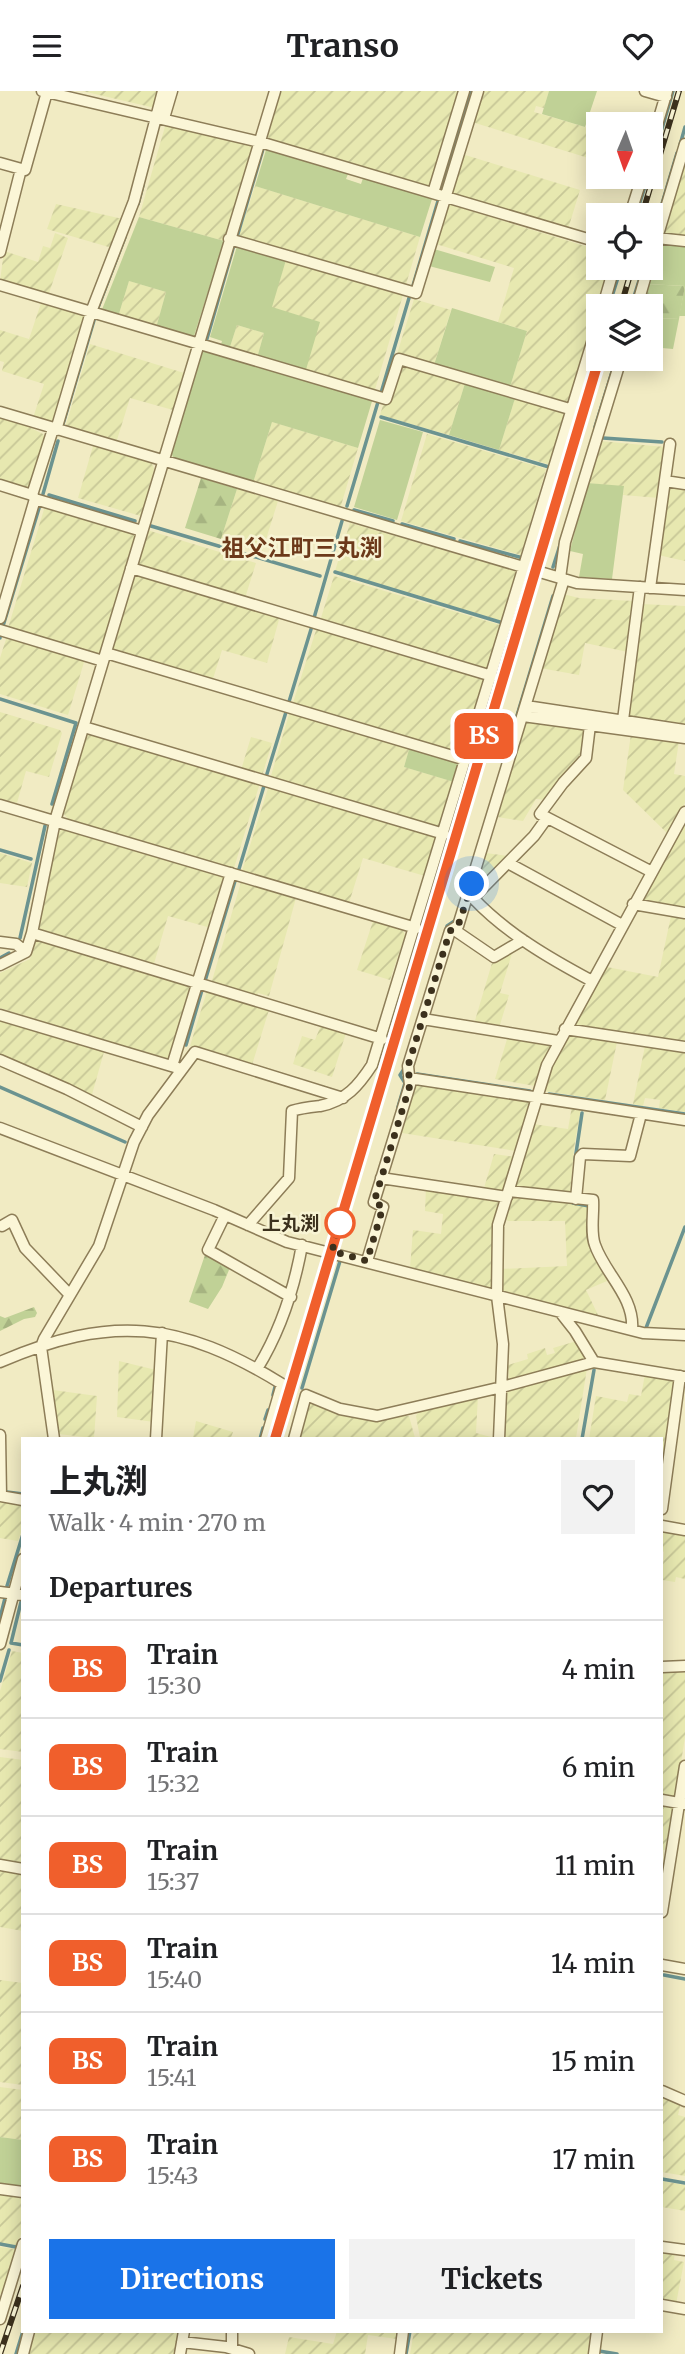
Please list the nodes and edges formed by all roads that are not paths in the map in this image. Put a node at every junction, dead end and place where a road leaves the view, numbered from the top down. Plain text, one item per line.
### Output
1 (44, 91) edge
2 (163, 91) edge
3 (172, 91) edge
4 (275, 91) edge
5 (464, 91) edge
6 (478, 91) edge
7 (645, 91) edge
8 (666, 94) edge
9 (661, 112) edge
10 (159, 117) junction
11 (260, 142) junction
12 (685, 144) edge
13 (0, 163) edge
14 (21, 169) junction
15 (433, 193) junction
16 (446, 197) junction
17 (663, 217) edge
18 (586, 238) edge
19 (663, 238) edge
20 (229, 239) junction
21 (1, 240) edge
22 (685, 241) edge
23 (0, 252) edge
24 (0, 285) edge
25 (91, 312) junction
26 (198, 344) junction
27 (586, 364) edge
28 (617, 371) edge
29 (573, 409) junction
30 (0, 412) edge
31 (55, 430) junction
32 (670, 444) dead end
33 (163, 461) junction
34 (665, 481) junction
35 (685, 484) edge
36 (0, 485) edge
37 (34, 497) junction
38 (142, 531) junction
39 (131, 568) junction
40 (525, 568) junction
41 (0, 574) edge
42 (12, 578) junction
43 (562, 578) junction
44 (645, 588) junction
45 (685, 590) edge
46 (0, 618) edge
47 (0, 630) edge
48 (104, 657) junction
49 (492, 676) junction
50 (525, 711) junction
51 (623, 720) junction
52 (590, 725) junction
53 (84, 727) junction
54 (685, 730) edge
55 (685, 738) edge
56 (466, 760) junction
57 (0, 805) edge
58 (685, 811) edge
59 (548, 818) junction
60 (55, 821) junction
61 (444, 834) junction
62 (508, 863) junction
63 (652, 872) junction
64 (231, 873) junction
65 (470, 897) junction
66 (634, 904) junction
67 (685, 913) edge
68 (622, 925) junction
69 (416, 928) junction
70 (453, 929) junction
71 (32, 933) junction
72 (523, 940) junction
73 (0, 942) edge
74 (26, 952) junction
75 (0, 965) edge
76 (592, 981) junction
77 (197, 984) junction
78 (0, 1015) edge
79 (423, 1019) junction
80 (565, 1029) junction
81 (382, 1039) junction
82 (558, 1041) junction
83 (685, 1047) edge
84 (0, 1060) edge
85 (177, 1068) junction
86 (409, 1079) junction
87 (536, 1097) junction
88 (344, 1098) junction
89 (641, 1114) junction
90 (685, 1120) edge
91 (142, 1127) junction
92 (0, 1128) edge
93 (124, 1177) junction
94 (381, 1178) junction
95 (508, 1194) junction
96 (576, 1199) junction
97 (225, 1215) junction
98 (248, 1225) junction
99 (2, 1227) edge
100 (302, 1245) junction
101 (367, 1261) junction
102 (70, 1295) junction
103 (498, 1296) junction
104 (291, 1297) junction
105 (560, 1312) junction
106 (632, 1330) junction
107 (162, 1333) junction
108 (685, 1335) edge
109 (41, 1347) junction
110 (0, 1362) edge
111 (594, 1362) junction
112 (257, 1369) junction
113 (682, 1377) edge
114 (502, 1387) junction
115 (0, 1435) edge
116 (58, 1437) edge
117 (156, 1437) edge
118 (267, 1437) edge
119 (295, 1437) edge
120 (499, 1437) edge
121 (1, 1496) edge
122 (21, 1500) edge
123 (663, 1502) edge
124 (663, 1526) edge
125 (685, 1530) edge
126 (21, 1573) edge
127 (0, 1592) edge
128 (18, 1595) edge
129 (0, 1644) edge
130 (685, 1666) edge
131 (663, 1667) edge
132 (685, 1766) edge
133 (663, 1800) edge
134 (682, 1803) edge
135 (666, 1854) edge
136 (0, 1865) edge
137 (21, 1869) edge
138 (663, 1898) edge
139 (663, 1965) edge
140 (685, 1969) edge
141 (663, 2091) edge
142 (685, 2101) edge
143 (0, 2189) edge
144 (21, 2192) edge
145 (663, 2247) edge
146 (21, 2248) edge
147 (685, 2250) edge
148 (3, 2297) edge
149 (663, 2305) edge
150 (685, 2309) edge
151 (0, 2319) edge
152 (28, 2333) edge
153 (184, 2333) edge
154 (232, 2333) edge
155 (403, 2333) edge
156 (597, 2333) edge
157 (182, 2342) junction
158 (232, 2349) junction
159 (23, 2354) edge
160 (180, 2354) edge
161 (249, 2354) edge
162 (400, 2354) edge
163 (594, 2354) edge

1 - 10 street
1 - 14 street
2 - 10 street
3 - 10 street
4 - 11 street
5 - 15 street
6 - 16 street
7 - 8 street
8 - 9 street
10 - 11 street
10 - 25 street
11 - 15 street
11 - 20 street
12 - 17 street
13 - 14 street
14 - 21 street
15 - 16 street
16 - 18 street
16 - 20 street
19 - 22 street
20 - 26 street
21 - 23 street
24 - 25 street
25 - 26 street
25 - 31 street
26 - 29 street
26 - 33 street
27 - 29 street
28 - 43 street
29 - 40 street
30 - 31 street
31 - 33 street
31 - 37 street
32 - 34 street
33 - 38 street
33 - 40 street
34 - 35 street
34 - 44 street
36 - 37 street
37 - 38 street
37 - 42 street
38 - 39 street
39 - 48 street
39 - 49 street
40 - 43 street
40 - 49 street
41 - 42 street
42 - 46 street
43 - 44 street
43 - 50 street
44 - 45 street
44 - 51 street
47 - 48 street
48 - 53 street
48 - 56 street
49 - 56 street
50 - 51 street
50 - 52 street
50 - 65 street
51 - 54 street
52 - 55 street
52 - 59 street
53 - 60 street
53 - 61 street
56 - 61 street
57 - 60 street
58 - 63 street
59 - 62 street
59 - 63 street
60 - 64 street
60 - 71 street
61 - 69 street
62 - 65 street
62 - 68 street
63 - 66 street
64 - 69 street
64 - 77 street
65 - 70 street
65 - 72 street
66 - 67 street
66 - 68 street
68 - 76 street
69 - 81 street
70 - 72 street
70 - 79 street
71 - 74 street
71 - 77 street
72 - 76 street
73 - 74 street
74 - 75 street
76 - 80 street
77 - 81 street
77 - 85 street
78 - 85 street
79 - 82 street
79 - 86 street
80 - 82 street
80 - 83 street
81 - 88 street
82 - 87 street
84 - 91 street
85 - 88 street
85 - 91 street
86 - 87 street
86 - 94 street
87 - 89 street
87 - 95 street
88 - 98 street
89 - 90 street
89 - 96 street
91 - 93 street
92 - 93 street
93 - 97 street
93 - 102 street
94 - 95 street
94 - 101 street
95 - 96 street
95 - 103 street
96 - 106 street
97 - 98 street
97 - 104 street
98 - 100 street
99 - 102 street
100 - 101 street
100 - 104 street
101 - 103 street
102 - 109 street
103 - 105 street
103 - 114 street
104 - 112 street
105 - 106 street
105 - 111 street
106 - 108 street
107 - 109 street
107 - 112 street
107 - 117 street
109 - 110 street
109 - 116 street
111 - 113 street
111 - 114 street
112 - 118 street
113 - 123 street
114 - 119 street
114 - 120 street
115 - 121 street
121 - 122 street
124 - 125 street
126 - 128 street
127 - 128 street
128 - 129 street
130 - 131 street
132 - 134 street
133 - 134 street
134 - 135 street
135 - 138 street
136 - 137 street
139 - 140 street
141 - 142 street
143 - 144 street
145 - 147 street
146 - 148 street
148 - 151 street
149 - 150 street
152 - 159 street
153 - 157 street
154 - 158 street
155 - 162 street
156 - 163 street
157 - 158 street
157 - 160 street
158 - 161 street

